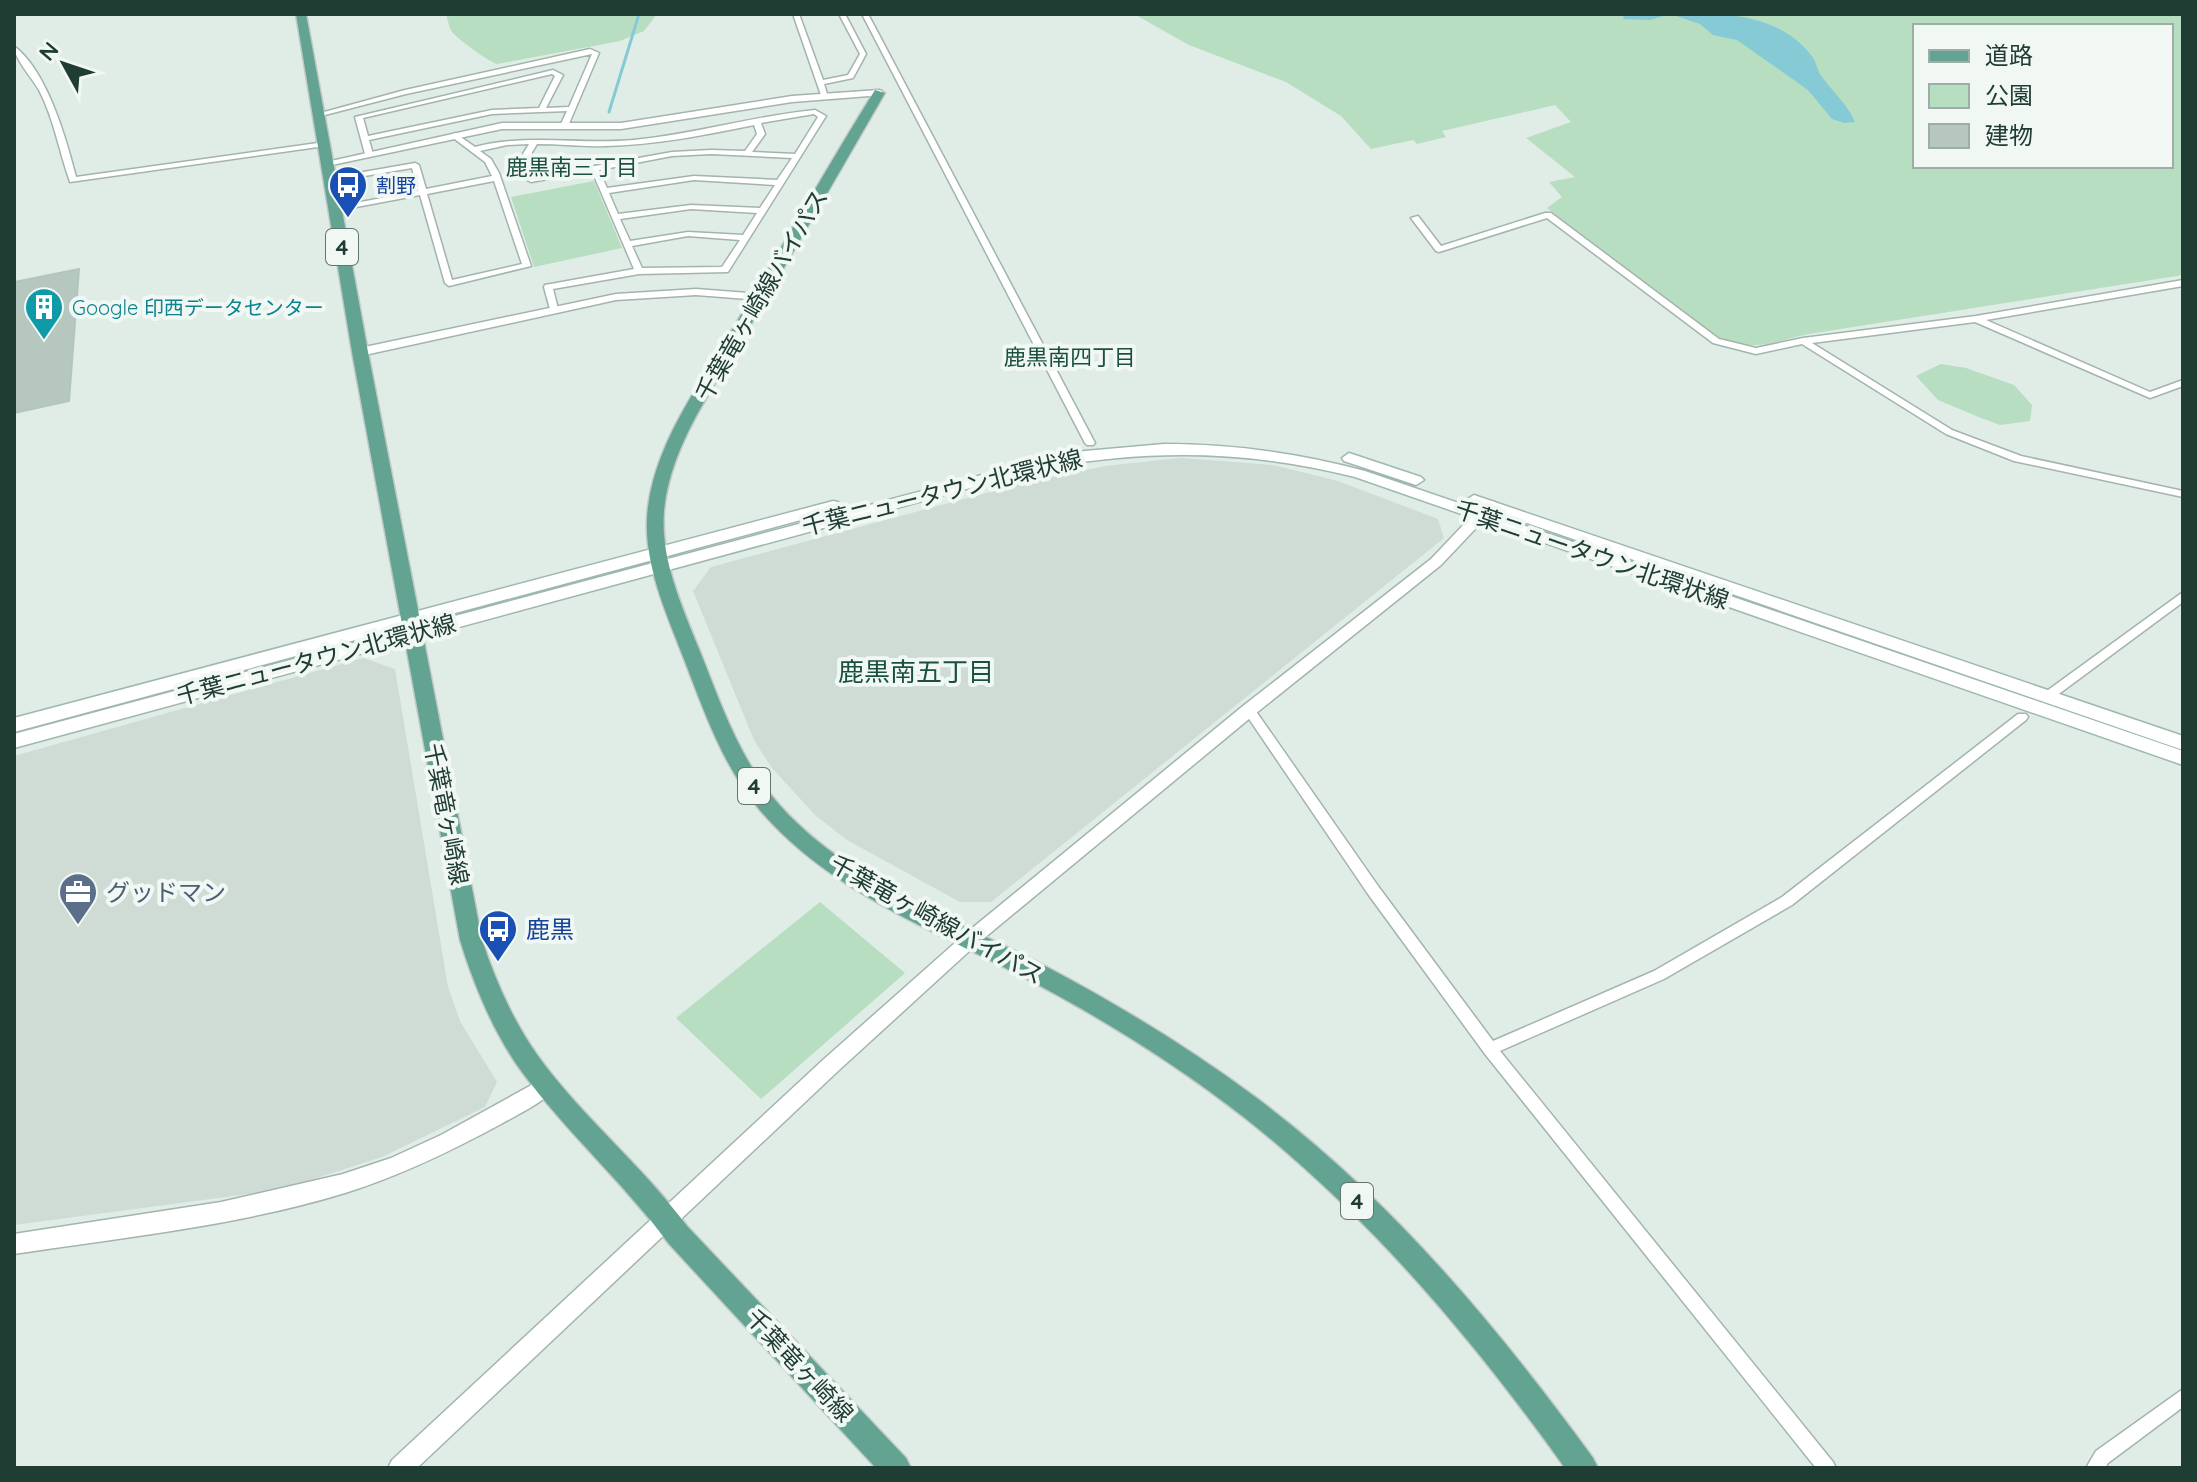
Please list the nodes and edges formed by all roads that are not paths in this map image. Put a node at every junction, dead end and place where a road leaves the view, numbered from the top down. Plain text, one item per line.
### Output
1 (301, 14) edge
2 (796, 14) edge
3 (842, 14) edge
4 (865, 14) edge
5 (14, 48) edge
6 (821, 82) junction
7 (494, 85) junction
8 (879, 93) joint
9 (825, 95) junction
10 (510, 109) junction
11 (542, 109) junction
12 (571, 109) junction
13 (321, 114) junction
14 (757, 122) junction
15 (564, 126) junction
16 (455, 135) junction
17 (365, 139) junction
18 (534, 142) junction
19 (325, 144) junction
20 (474, 150) junction
21 (748, 152) junction
22 (369, 154) junction
23 (797, 156) junction
24 (327, 163) junction
25 (594, 168) junction
26 (496, 178) junction
27 (329, 180) junction
28 (780, 183) junction
29 (604, 191) junction
30 (423, 192) junction
31 (335, 209) junction
32 (762, 211) junction
33 (615, 217) junction
34 (1415, 218) dead end
35 (745, 238) junction
36 (627, 244) junction
37 (639, 271) junction
38 (2183, 283) edge
39 (761, 297) junction
40 (554, 309) junction
41 (1976, 319) junction
42 (1803, 341) junction
43 (360, 352) junction
44 (2183, 383) edge
45 (1090, 443) junction
46 (2183, 494) edge
47 (1486, 510) junction
48 (657, 559) junction
49 (2183, 596) edge
50 (411, 625) junction
51 (2048, 696) junction
52 (1249, 710) junction
53 (2022, 717) dead end
54 (14, 725) edge
55 (14, 741) edge
56 (2183, 743) edge
57 (2183, 758) edge
58 (971, 939) junction
59 (1490, 1049) junction
60 (546, 1086) junction
61 (667, 1219) junction
62 (14, 1244) edge
63 (2183, 1397) edge
64 (400, 1468) edge
65 (896, 1468) edge
66 (1583, 1468) edge
67 (1827, 1468) edge
68 (2095, 1468) edge

1 - 13 main road, 千葉竜ヶ崎線 / 4
2 - 6 street
3 - 6 street
4 - 45 street
5 - 19 street
6 - 9 street
7 - 10 street
7 - 11 street
7 - 17 street
8 - 9 street
8 - 39 main road, 千葉竜ヶ崎線バイパス / 4
9 - 15 street
10 - 11 street
10 - 17 street
11 - 12 street
12 - 13 street
12 - 15 street
13 - 19 main road, 千葉竜ヶ崎線 / 4
14 - 18 street
14 - 21 street
14 - 23 street
15 - 16 street
16 - 20 street
16 - 22 street
17 - 22 street
18 - 20 street
18 - 25 street
19 - 24 main road, 千葉竜ヶ崎線 / 4
20 - 26 street
21 - 23 street
21 - 25 street
22 - 24 street
23 - 28 street
24 - 27 main road, 千葉竜ヶ崎線 / 4
25 - 29 street
26 - 30 street
26 - 30 street
27 - 30 street
27 - 31 main road, 千葉竜ヶ崎線 / 4
28 - 29 street
28 - 32 street
29 - 33 street
30 - 31 street
31 - 43 main road, 千葉竜ヶ崎線 / 4
32 - 33 street
32 - 35 street
33 - 36 street
34 - 42 street
35 - 36 street
35 - 37 street
36 - 37 street
37 - 40 street
38 - 41 street
39 - 40 street
39 - 48 main road, 千葉竜ヶ崎線バイパス / 4
40 - 43 street
41 - 42 street
41 - 44 street
42 - 46 street
43 - 50 main road, 千葉竜ヶ崎線 / 4
45 - 47 main road, 千葉ニュータウン北環状線
45 - 48 main road, 千葉ニュータウン北環状線
47 - 48 main road, 千葉ニュータウン北環状線
47 - 51 main road, 千葉ニュータウン北環状線
47 - 52 street
47 - 57 main road, 千葉ニュータウン北環状線
48 - 50 main road, 千葉ニュータウン北環状線
48 - 58 main road, 千葉竜ヶ崎線バイパス / 4
49 - 51 street
50 - 54 main road, 千葉ニュータウン北環状線
50 - 55 main road, 千葉ニュータウン北環状線
50 - 60 main road, 千葉竜ヶ崎線 / 4
51 - 56 main road, 千葉ニュータウン北環状線
52 - 58 street
52 - 59 street
53 - 59 street
58 - 61 street
58 - 66 main road, 千葉竜ヶ崎線バイパス / 4
59 - 67 street
60 - 61 main road, 千葉竜ヶ崎線 / 4
60 - 62 street
61 - 64 street
61 - 65 main road, 千葉竜ヶ崎線 / 4
63 - 68 street

